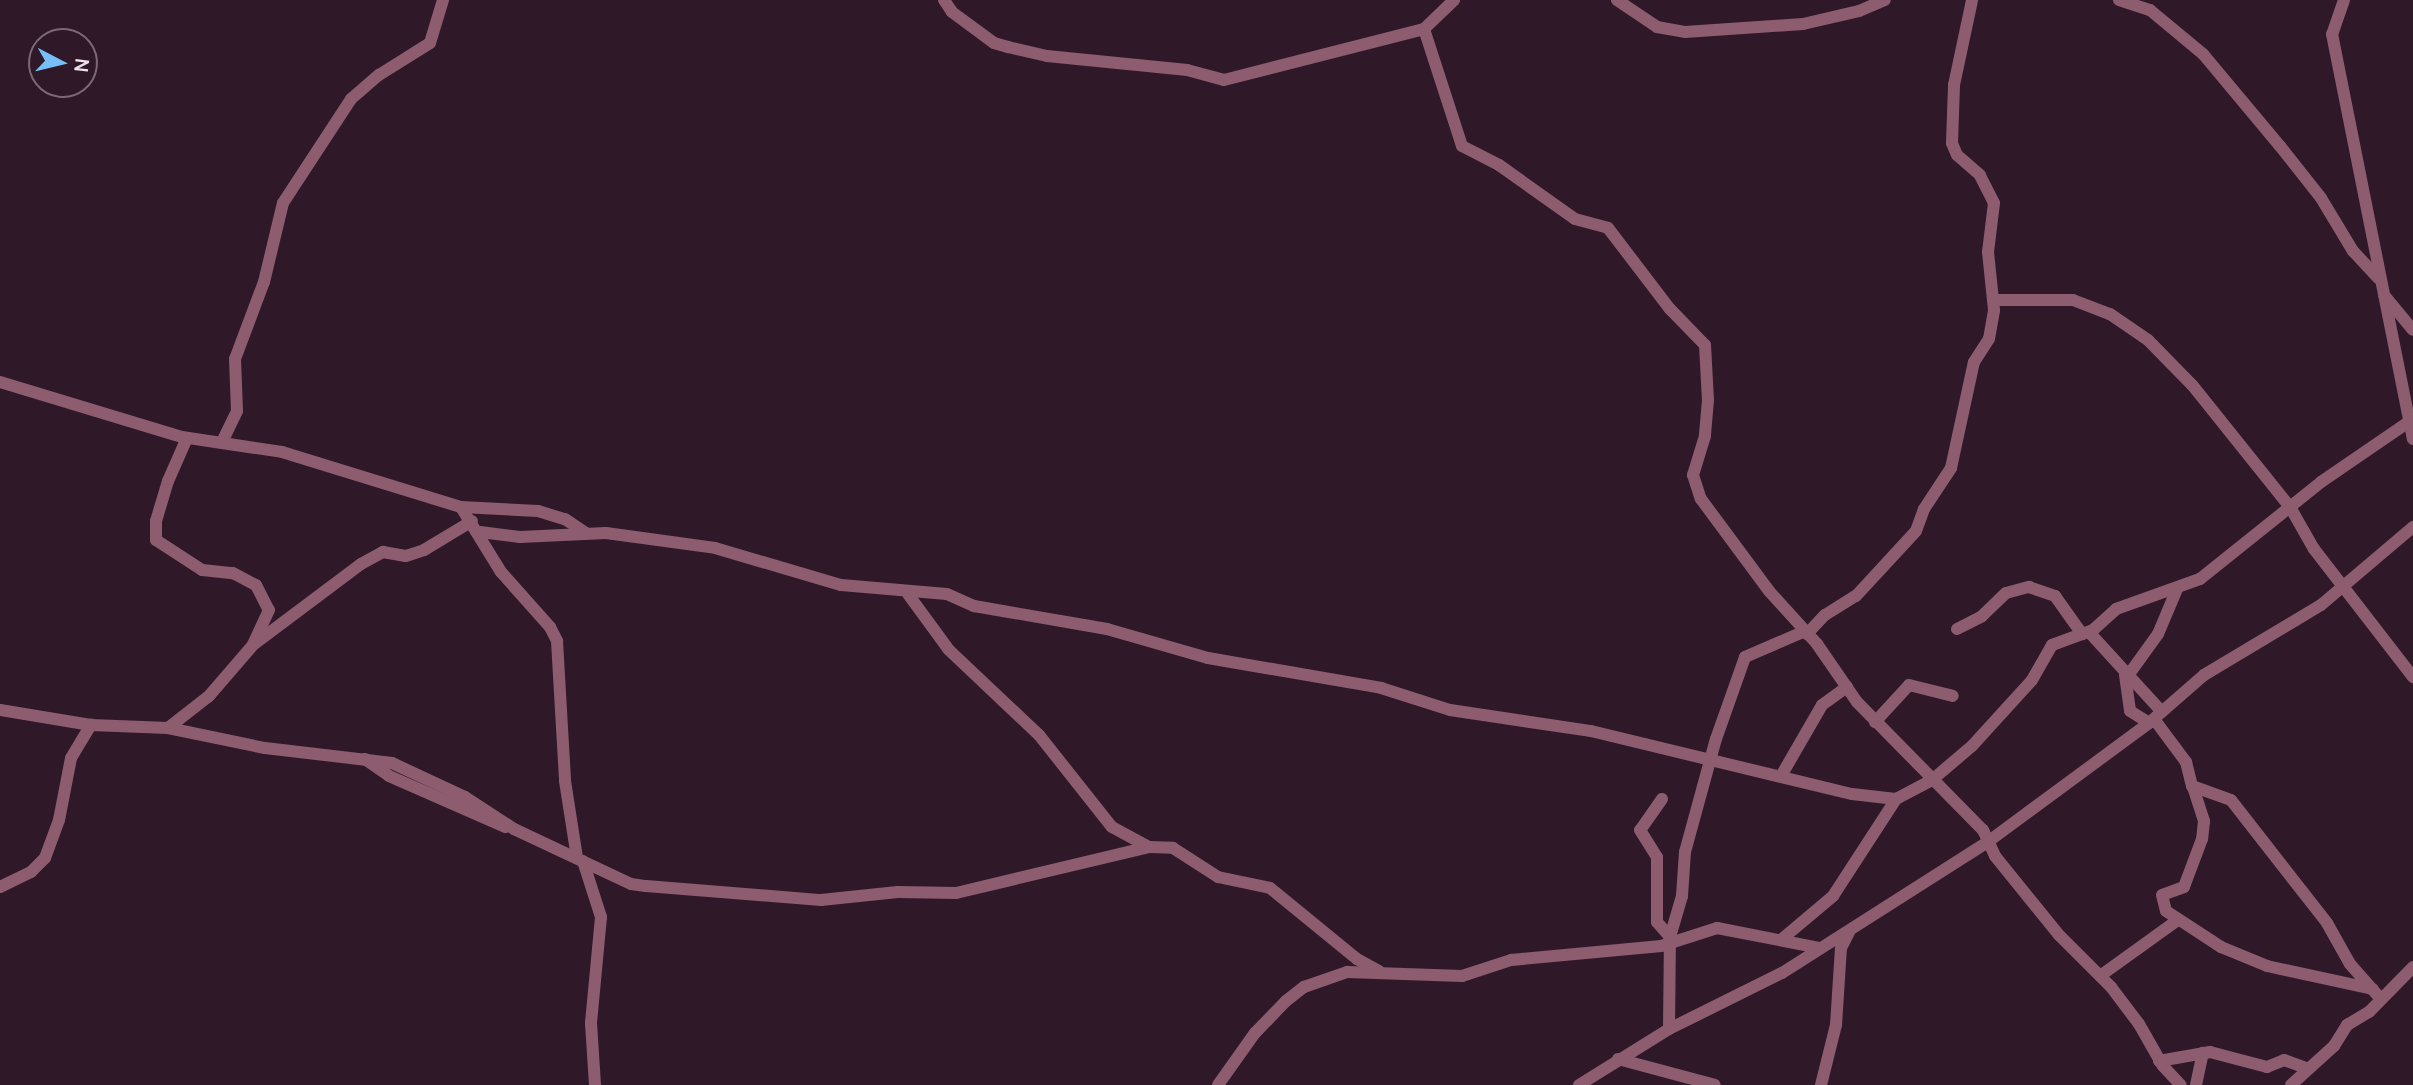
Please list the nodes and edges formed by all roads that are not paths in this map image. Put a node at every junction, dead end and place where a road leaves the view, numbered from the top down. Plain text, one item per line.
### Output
1 (443, 0) edge
2 (944, 0) edge
3 (1454, 0) edge
4 (1617, 0) edge
5 (1885, 0) edge
6 (1972, 0) edge
7 (2119, 0) edge
8 (2344, 0) edge
9 (1424, 29) junction
10 (2378, 278) junction
11 (2383, 293) junction
12 (1993, 300) junction
13 (2413, 330) edge
14 (0, 382) edge
15 (2411, 421) edge
16 (187, 438) junction
17 (2413, 439) edge
18 (222, 442) junction
19 (461, 507) junction
20 (2290, 507) junction
21 (476, 527) junction
22 (2413, 527) edge
23 (586, 533) junction
24 (2346, 586) junction
25 (2177, 589) junction
26 (908, 594) junction
27 (1957, 629) dead end
28 (1806, 633) junction
29 (2086, 633) junction
30 (253, 645) junction
31 (2126, 676) junction
32 (2413, 677) edge
33 (1847, 687) junction
34 (1953, 696) dead end
35 (0, 710) edge
36 (2155, 718) junction
37 (1875, 722) junction
38 (91, 725) junction
39 (168, 728) junction
40 (1710, 759) junction
41 (1781, 776) junction
42 (1932, 780) junction
43 (2193, 787) junction
44 (1662, 799) dead end
45 (1896, 799) junction
46 (1989, 841) junction
47 (1149, 847) junction
48 (580, 860) junction
49 (0, 887) edge
50 (2178, 920) junction
51 (1849, 932) junction
52 (1782, 939) junction
53 (1670, 940) junction
54 (1820, 948) junction
55 (2413, 967) edge
56 (1379, 971) junction
57 (2100, 976) junction
58 (2377, 994) junction
59 (1669, 1029) junction
60 (2203, 1053) junction
61 (1618, 1059) junction
62 (2159, 1061) junction
63 (2306, 1068) junction
64 (595, 1085) edge
65 (1218, 1085) edge
66 (1579, 1085) edge
67 (1715, 1085) edge
68 (1821, 1085) edge
69 (2181, 1085) edge
70 (2196, 1085) edge
71 (2291, 1085) edge

1 - 18 street
2 - 9 street
3 - 9 street
4 - 5 street
6 - 12 street
7 - 10 street
8 - 10 street
9 - 28 street
10 - 11 street
11 - 13 street
11 - 15 street
12 - 20 street
12 - 28 street
14 - 16 street
15 - 17 street
15 - 20 street
16 - 18 street
16 - 30 street
18 - 19 street
19 - 21 street
19 - 23 street
20 - 24 street
20 - 25 street
21 - 23 street
21 - 30 street
21 - 48 street
22 - 24 street
23 - 26 street
24 - 32 street
24 - 36 street
25 - 29 street
25 - 31 street
26 - 40 street
26 - 47 street
27 - 29 street
28 - 33 street
28 - 40 street
29 - 31 street
29 - 42 street
30 - 39 street
31 - 36 street
31 - 36 street
33 - 37 street
33 - 41 street
34 - 37 street
35 - 38 street
36 - 43 street
36 - 46 street
37 - 42 street
38 - 39 street
38 - 49 street
39 - 48 street
40 - 41 street
40 - 53 street
41 - 45 street
42 - 45 street
42 - 46 street
43 - 50 street
43 - 58 street
44 - 53 street
45 - 52 street
46 - 51 street
46 - 57 street
47 - 48 street
47 - 56 street
48 - 64 street
50 - 57 street
50 - 58 street
51 - 54 street
51 - 68 street
52 - 53 street
52 - 54 street
53 - 56 street
53 - 59 street
54 - 59 street
55 - 58 street
56 - 65 street
57 - 62 street
58 - 63 street
59 - 61 street
60 - 62 street
60 - 63 street
60 - 70 street
61 - 66 street
61 - 67 street
62 - 69 street
63 - 71 street

